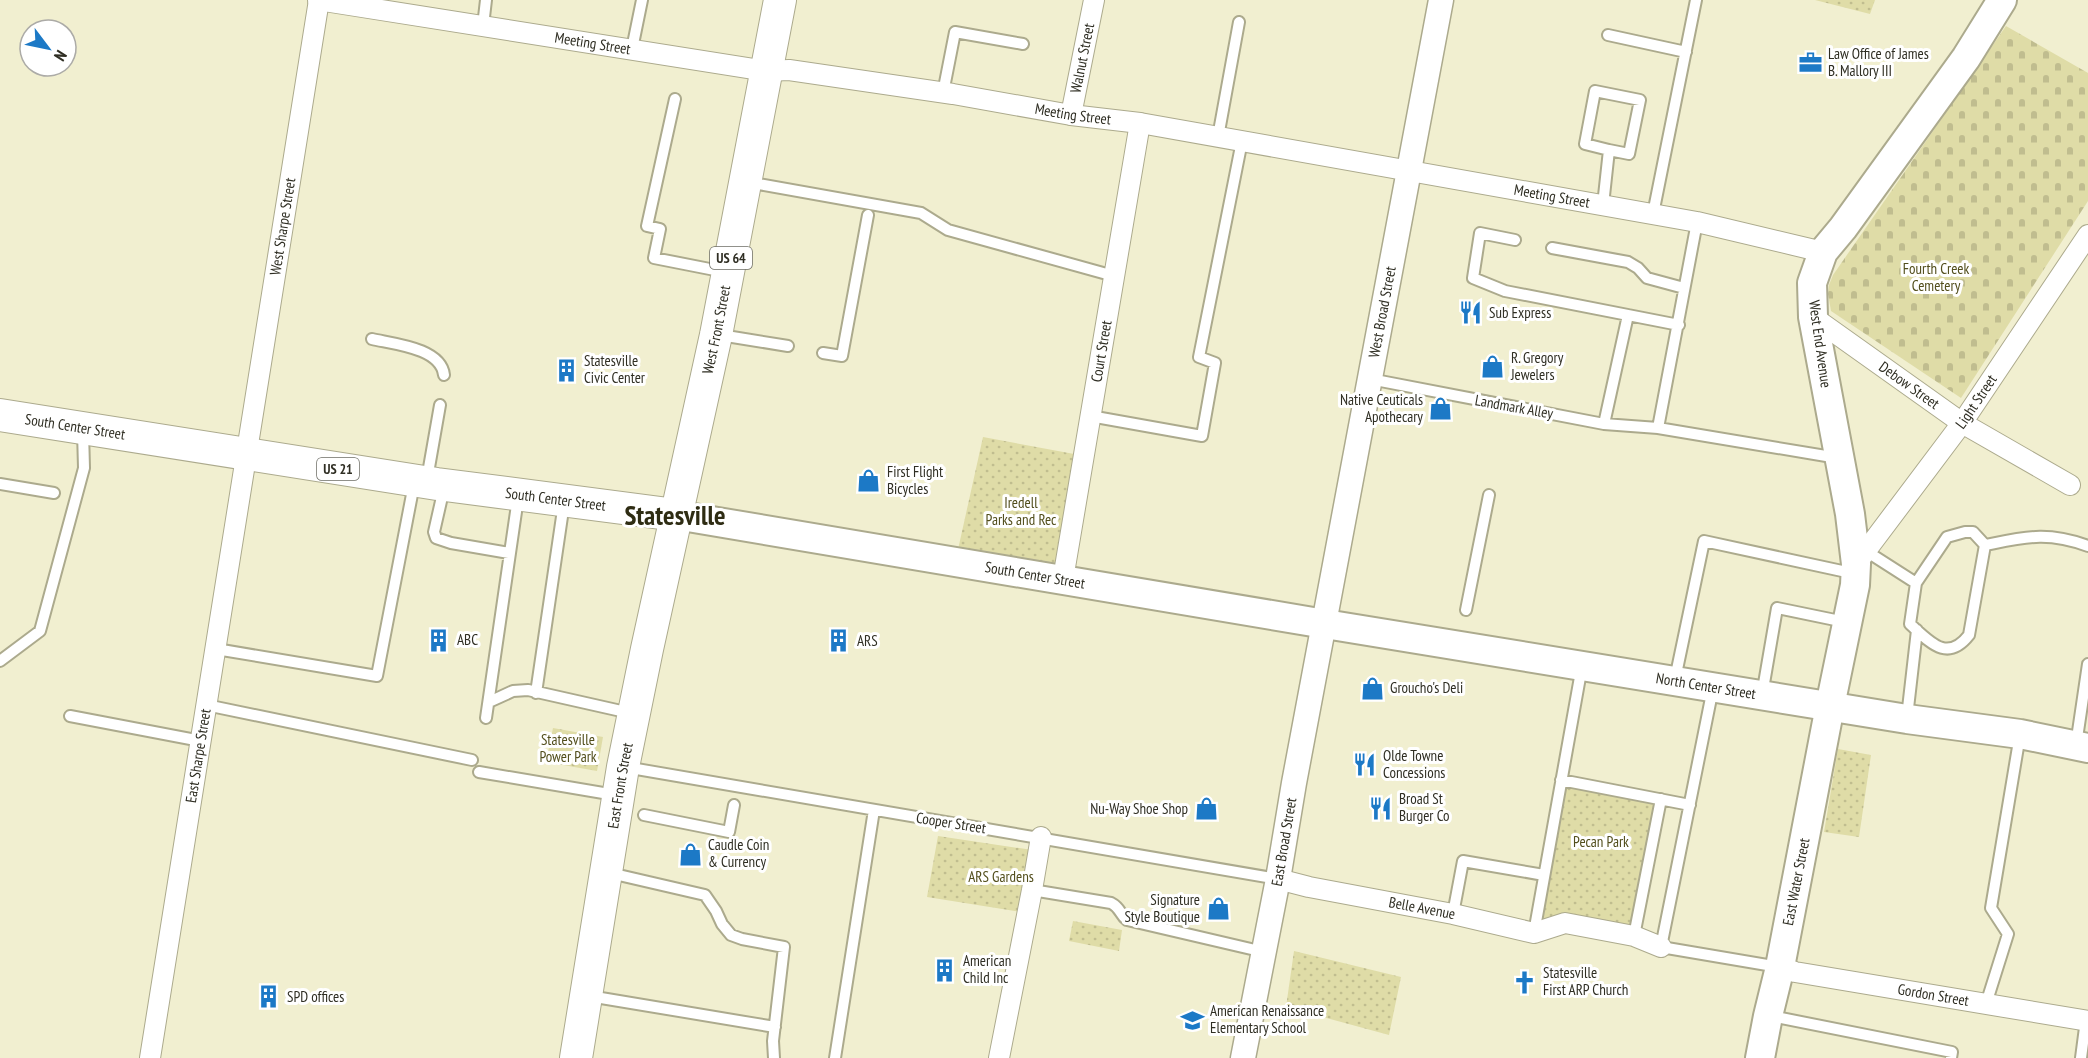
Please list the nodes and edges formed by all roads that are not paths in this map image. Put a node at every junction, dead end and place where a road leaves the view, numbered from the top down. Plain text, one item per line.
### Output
1 (319, 0) edge
2 (486, 0) edge
3 (642, 0) edge
4 (780, 0) edge
5 (1094, 0) edge
6 (1441, 0) edge
7 (1696, 0) edge
8 (2002, 0) edge
9 (1239, 22) dead end
10 (483, 26) junction
11 (1608, 35) dead end
12 (1023, 44) dead end
13 (632, 49) junction
14 (1686, 52) junction
15 (767, 71) junction
16 (943, 93) junction
17 (675, 99) dead end
18 (1071, 115) junction
19 (1140, 123) junction
20 (1218, 137) junction
21 (1242, 141) junction
22 (1609, 150) junction
23 (1409, 170) junction
24 (745, 182) junction
25 (1603, 205) junction
26 (1653, 214) junction
27 (868, 215) dead end
28 (1697, 222) junction
29 (2088, 235) edge
30 (1515, 240) dead end
31 (1552, 248) dead end
32 (1823, 252) junction
33 (728, 273) junction
34 (1114, 276) junction
35 (1684, 288) junction
36 (1628, 315) junction
37 (1814, 317) junction
38 (1678, 325) junction
39 (716, 335) junction
40 (372, 339) dead end
41 (788, 346) dead end
42 (823, 353) dead end
43 (444, 375) dead end
44 (1370, 379) junction
45 (440, 405) dead end
46 (0, 415) edge
47 (1090, 416) junction
48 (1962, 423) junction
49 (1604, 424) junction
50 (83, 428) junction
51 (1658, 429) junction
52 (247, 454) junction
53 (1839, 458) junction
54 (429, 483) junction
55 (0, 484) edge
56 (2070, 485) dead end
57 (54, 493) dead end
58 (518, 495) junction
59 (1489, 495) dead end
60 (564, 501) junction
61 (676, 515) junction
62 (1985, 545) junction
63 (2088, 546) edge
64 (509, 553) junction
65 (1859, 563) junction
66 (1063, 579) junction
67 (1916, 583) junction
68 (1466, 610) dead end
69 (1847, 622) junction
70 (1324, 624) junction
71 (1917, 630) junction
72 (216, 649) junction
73 (0, 661) edge
74 (2088, 664) edge
75 (1582, 666) junction
76 (1674, 681) junction
77 (1713, 687) junction
78 (536, 693) junction
79 (1762, 695) junction
80 (489, 702) junction
81 (2084, 704) edge
82 (206, 705) junction
83 (1830, 706) junction
84 (634, 714) junction
85 (70, 716) dead end
86 (486, 718) dead end
87 (1907, 719) junction
88 (2020, 735) junction
89 (201, 741) junction
90 (2082, 746) edge
91 (472, 759) dead end
92 (479, 772) dead end
93 (1561, 780) junction
94 (621, 781) junction
95 (1661, 799) junction
96 (734, 805) dead end
97 (1690, 805) junction
98 (874, 810) junction
99 (644, 815) dead end
100 (1041, 837) junction
101 (606, 872) junction
102 (1544, 875) junction
103 (1278, 879) junction
104 (1032, 890) junction
105 (1454, 914) junction
106 (1534, 933) junction
107 (1634, 936) junction
108 (1661, 947) junction
109 (1264, 952) junction
110 (1780, 967) junction
111 (586, 996) junction
112 (1986, 1004) junction
113 (1768, 1016) junction
114 (2087, 1021) edge
115 (775, 1027) junction
116 (150, 1058) edge
117 (576, 1058) edge
118 (774, 1058) edge
119 (836, 1058) edge
120 (999, 1058) edge
121 (1243, 1058) edge
122 (1760, 1058) edge
123 (1951, 1058) edge
124 (2081, 1058) edge

1 - 10 street, Meeting Street
1 - 52 street, West Sharpe Street
2 - 10 lane
3 - 13 lane
4 - 15 main road, West Front Street / US 64
5 - 18 street, Walnut Street
6 - 23 street, West Broad Street
7 - 14 lane
8 - 32 main road, West End Avenue
9 - 20 lane
10 - 13 street, Meeting Street
11 - 14 lane
12 - 16 lane
13 - 15 street, Meeting Street
14 - 26 lane
15 - 16 street, Meeting Street
15 - 24 main road, West Front Street / US 64
16 - 18 street, Meeting Street
17 - 33 lane
18 - 19 street, Meeting Street
19 - 20 street, Meeting Street
19 - 34 street, Court Street
20 - 21 street, Meeting Street
21 - 23 street, Meeting Street
21 - 47 lane
22 - 22 lane
22 - 25 lane
23 - 25 street, Meeting Street
23 - 44 street, West Broad Street
24 - 33 main road, West Front Street / US 64
24 - 34 lane
25 - 26 street, Meeting Street
26 - 28 street, Meeting Street
27 - 42 lane
28 - 32 street, Meeting Street
28 - 35 lane
29 - 48 street, Light Street
30 - 36 lane
31 - 35 lane
32 - 37 main road, West End Avenue
33 - 39 main road, West Front Street / US 64
34 - 47 street, Court Street
35 - 38 lane
36 - 38 lane
36 - 49 lane
37 - 48 street, Debow Street
37 - 53 main road, West End Avenue
38 - 51 lane
39 - 41 lane
39 - 61 main road, West Front Street / US 64
40 - 43 lane
44 - 49 lane, Landmark Alley
44 - 70 street, West Broad Street
45 - 54 lane
46 - 50 main road, South Center Street / US 21
47 - 66 street, Court Street
48 - 56 street, Debow Street
48 - 65 street, Light Street
49 - 51 lane, Landmark Alley
50 - 52 main road, South Center Street / US 21
50 - 73 lane
51 - 53 lane, Landmark Alley
52 - 54 main road, South Center Street / US 21
52 - 72 street, East Sharpe Street
53 - 65 main road, West End Avenue
54 - 58 main road, South Center Street / US 21
54 - 64 lane
54 - 72 lane
55 - 57 lane
58 - 60 main road, South Center Street / US 21
58 - 64 lane
59 - 68 lane
60 - 61 main road, South Center Street / US 21
60 - 78 lane
61 - 66 main road, South Center Street
61 - 84 main road, East Front Street
62 - 63 lane
62 - 67 lane
62 - 71 lane
64 - 80 lane
65 - 67 lane
65 - 69 main road, West End Avenue
65 - 76 lane
66 - 70 main road, South Center Street
67 - 71 lane
69 - 79 lane
69 - 83 main road, West End Avenue
70 - 75 main road, North Center Street
70 - 103 street, East Broad Street
71 - 87 lane
72 - 82 street, East Sharpe Street
74 - 81 lane
75 - 76 main road, North Center Street
75 - 93 lane
76 - 77 main road, North Center Street
77 - 79 main road, North Center Street
77 - 97 lane
78 - 80 lane
78 - 84 lane
79 - 83 main road, North Center Street
80 - 86 lane
81 - 90 lane
82 - 89 street, East Sharpe Street
82 - 91 lane
83 - 87 main road, North Center Street
83 - 110 main road, East Water Street
84 - 94 main road, East Front Street
85 - 89 lane
87 - 88 main road, North Center Street
88 - 90 main road, North Center Street
88 - 112 lane
89 - 116 street, East Sharpe Street
92 - 94 lane, Cooper Street
93 - 95 lane
93 - 102 lane
94 - 98 lane, Cooper Street
94 - 101 main road, East Front Street
95 - 97 lane
95 - 107 lane
96 - 99 lane
97 - 108 lane
98 - 100 lane, Cooper Street
98 - 119 lane
100 - 103 lane, Cooper Street
100 - 104 street
101 - 111 main road, East Front Street
101 - 115 lane
102 - 105 lane
102 - 106 lane
103 - 105 street, Belle Avenue
103 - 109 street, East Broad Street
104 - 109 lane
104 - 120 street
105 - 106 street, Belle Avenue
106 - 107 street
107 - 108 street
108 - 110 lane
109 - 121 street, East Broad Street
110 - 112 street, Gordon Street
110 - 113 main road, East Water Street
111 - 115 lane
111 - 117 main road, East Front Street
112 - 114 street, Gordon Street
113 - 122 main road, East Water Street
113 - 123 lane
114 - 124 lane
115 - 118 lane

